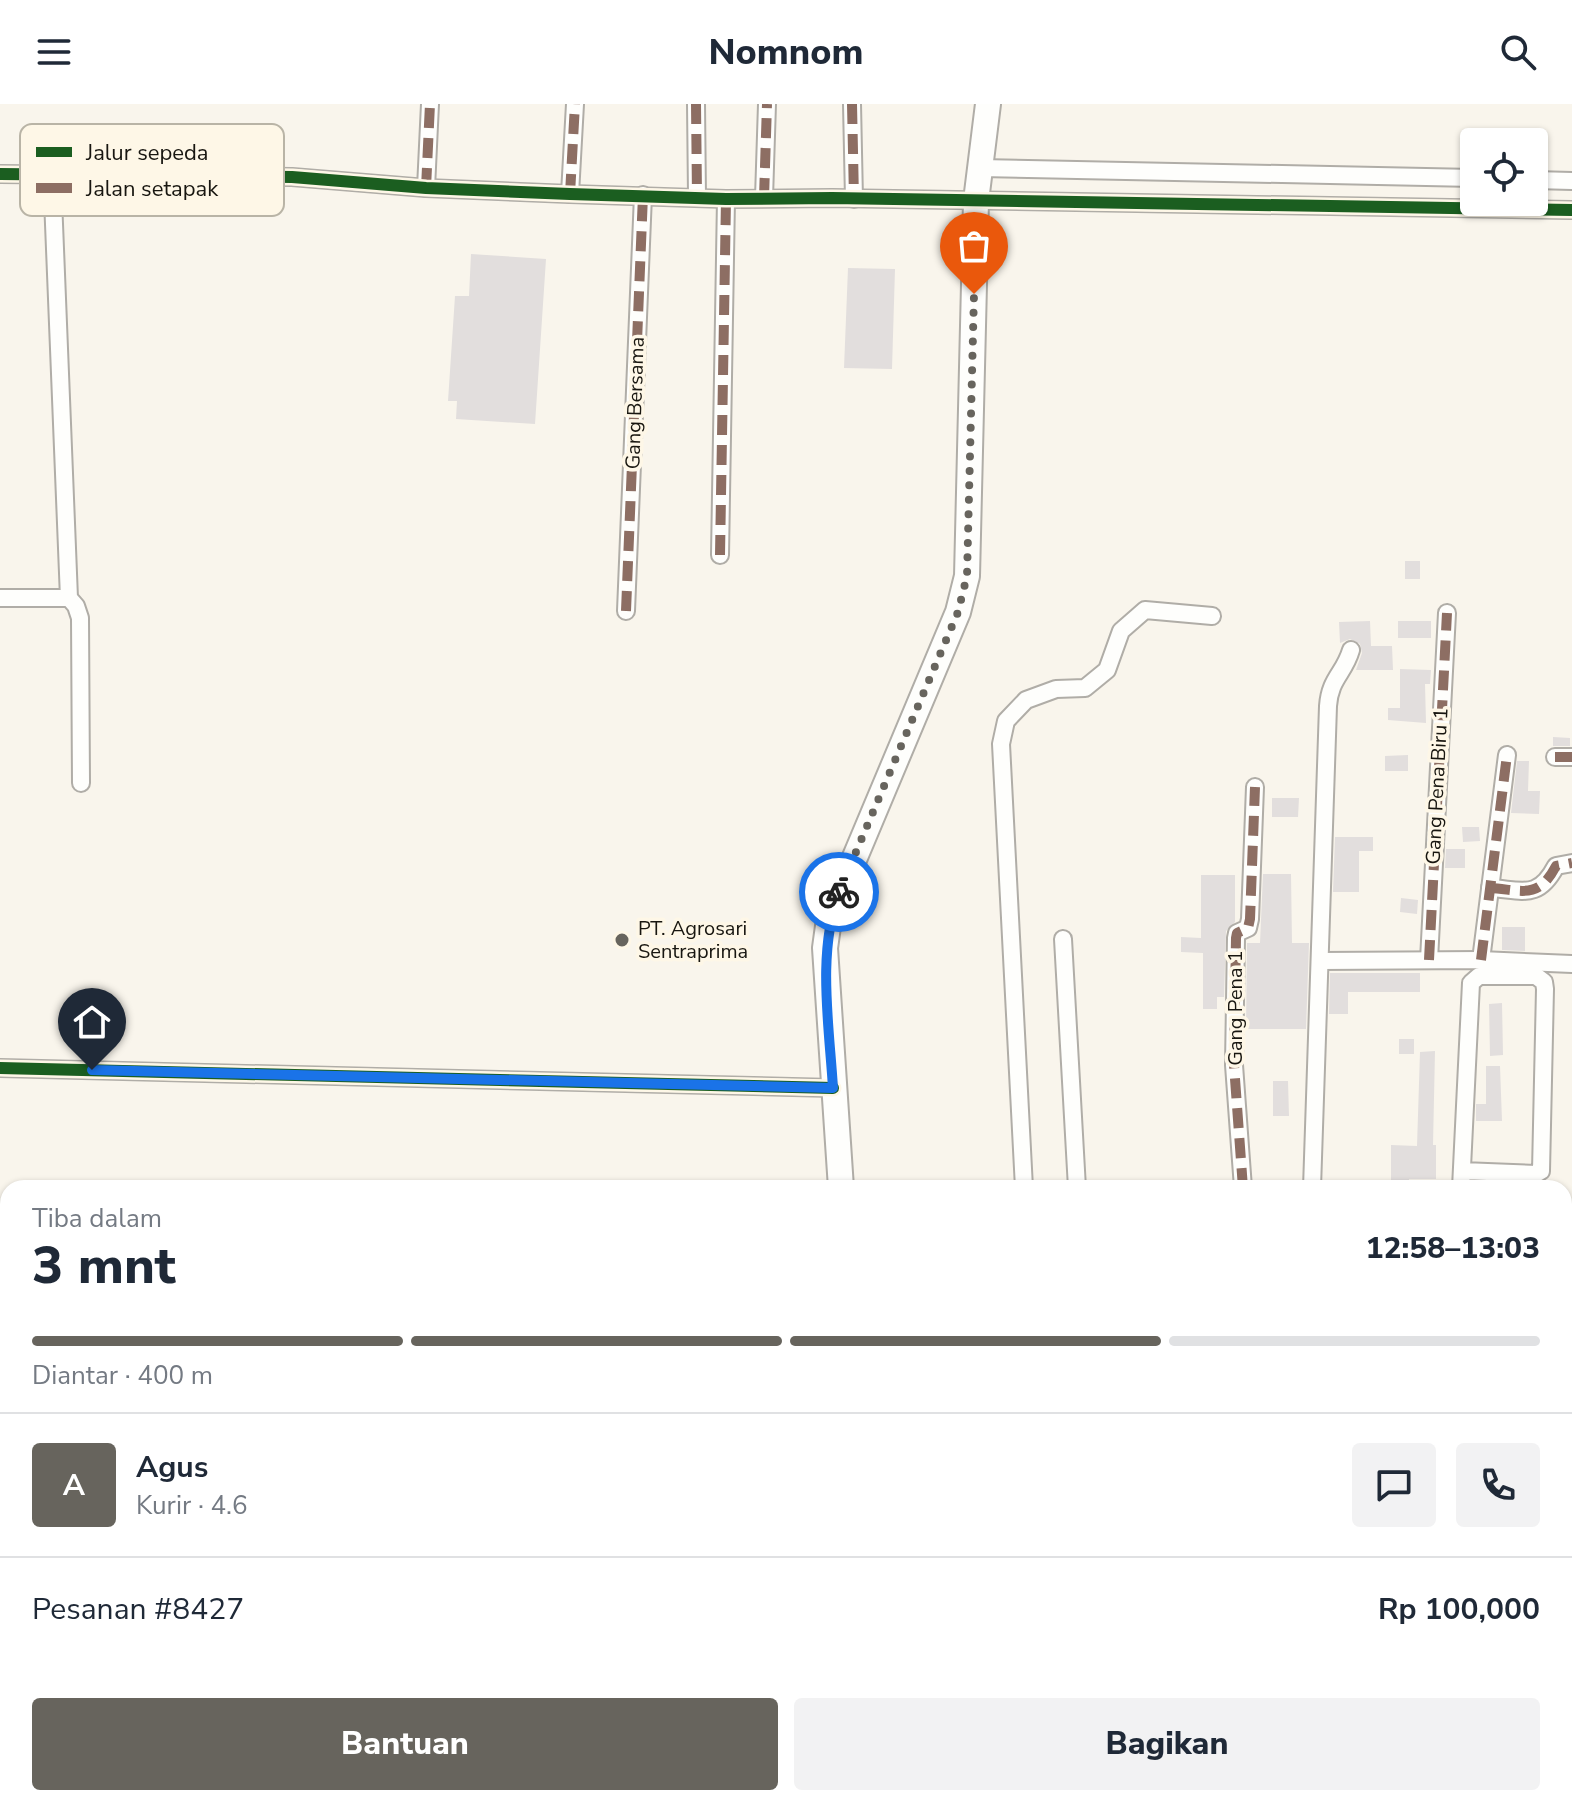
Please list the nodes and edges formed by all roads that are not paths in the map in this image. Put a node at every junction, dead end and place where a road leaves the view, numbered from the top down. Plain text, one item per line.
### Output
1 (430, 104) edge
2 (575, 104) edge
3 (696, 104) edge
4 (767, 104) edge
5 (852, 104) edge
6 (988, 104) edge
7 (980, 168) junction
8 (284, 177) edge
9 (1460, 178) edge
10 (1548, 180) edge
11 (1572, 181) edge
12 (426, 188) junction
13 (570, 194) junction
14 (643, 195) junction
15 (697, 196) junction
16 (764, 198) junction
17 (726, 199) junction
18 (854, 199) junction
19 (976, 201) junction
20 (1572, 210) edge
21 (54, 216) edge
22 (720, 555) dead end
23 (0, 598) edge
24 (69, 598) junction
25 (626, 611) dead end
26 (1447, 613) dead end
27 (1212, 616) dead end
28 (1351, 650) dead end
29 (1507, 755) dead end
30 (81, 783) dead end
31 (1255, 787) dead end
32 (1572, 863) edge
33 (1490, 888) junction
34 (1063, 939) dead end
35 (1429, 960) junction
36 (1481, 960) junction
37 (1320, 961) junction
38 (1572, 964) edge
39 (0, 1068) edge
40 (833, 1088) junction
41 (1462, 1179) edge
42 (840, 1180) edge
43 (1024, 1180) edge
44 (1077, 1180) edge
45 (1242, 1180) edge
46 (1312, 1180) edge

1 - 12 street
2 - 13 street
3 - 15 street
4 - 16 street
5 - 18 street
6 - 7 main road
7 - 9 street
7 - 19 main road
8 - 12 street
10 - 11 street
12 - 13 street
13 - 14 street
14 - 15 street
14 - 25 street, Gang Bersama
15 - 17 street
16 - 17 street
16 - 18 street
17 - 22 street
18 - 19 street
19 - 20 street
19 - 40 main road
21 - 24 street
23 - 24 street
24 - 30 street
26 - 35 street, Gang Pena Biru 1
27 - 43 street
28 - 37 street
29 - 33 street
31 - 45 street, Gang Pena 1
32 - 33 street
33 - 36 street
34 - 44 street
35 - 36 street
35 - 37 street
36 - 38 street
37 - 46 street
39 - 40 street
40 - 42 main road
41 - 41 street

